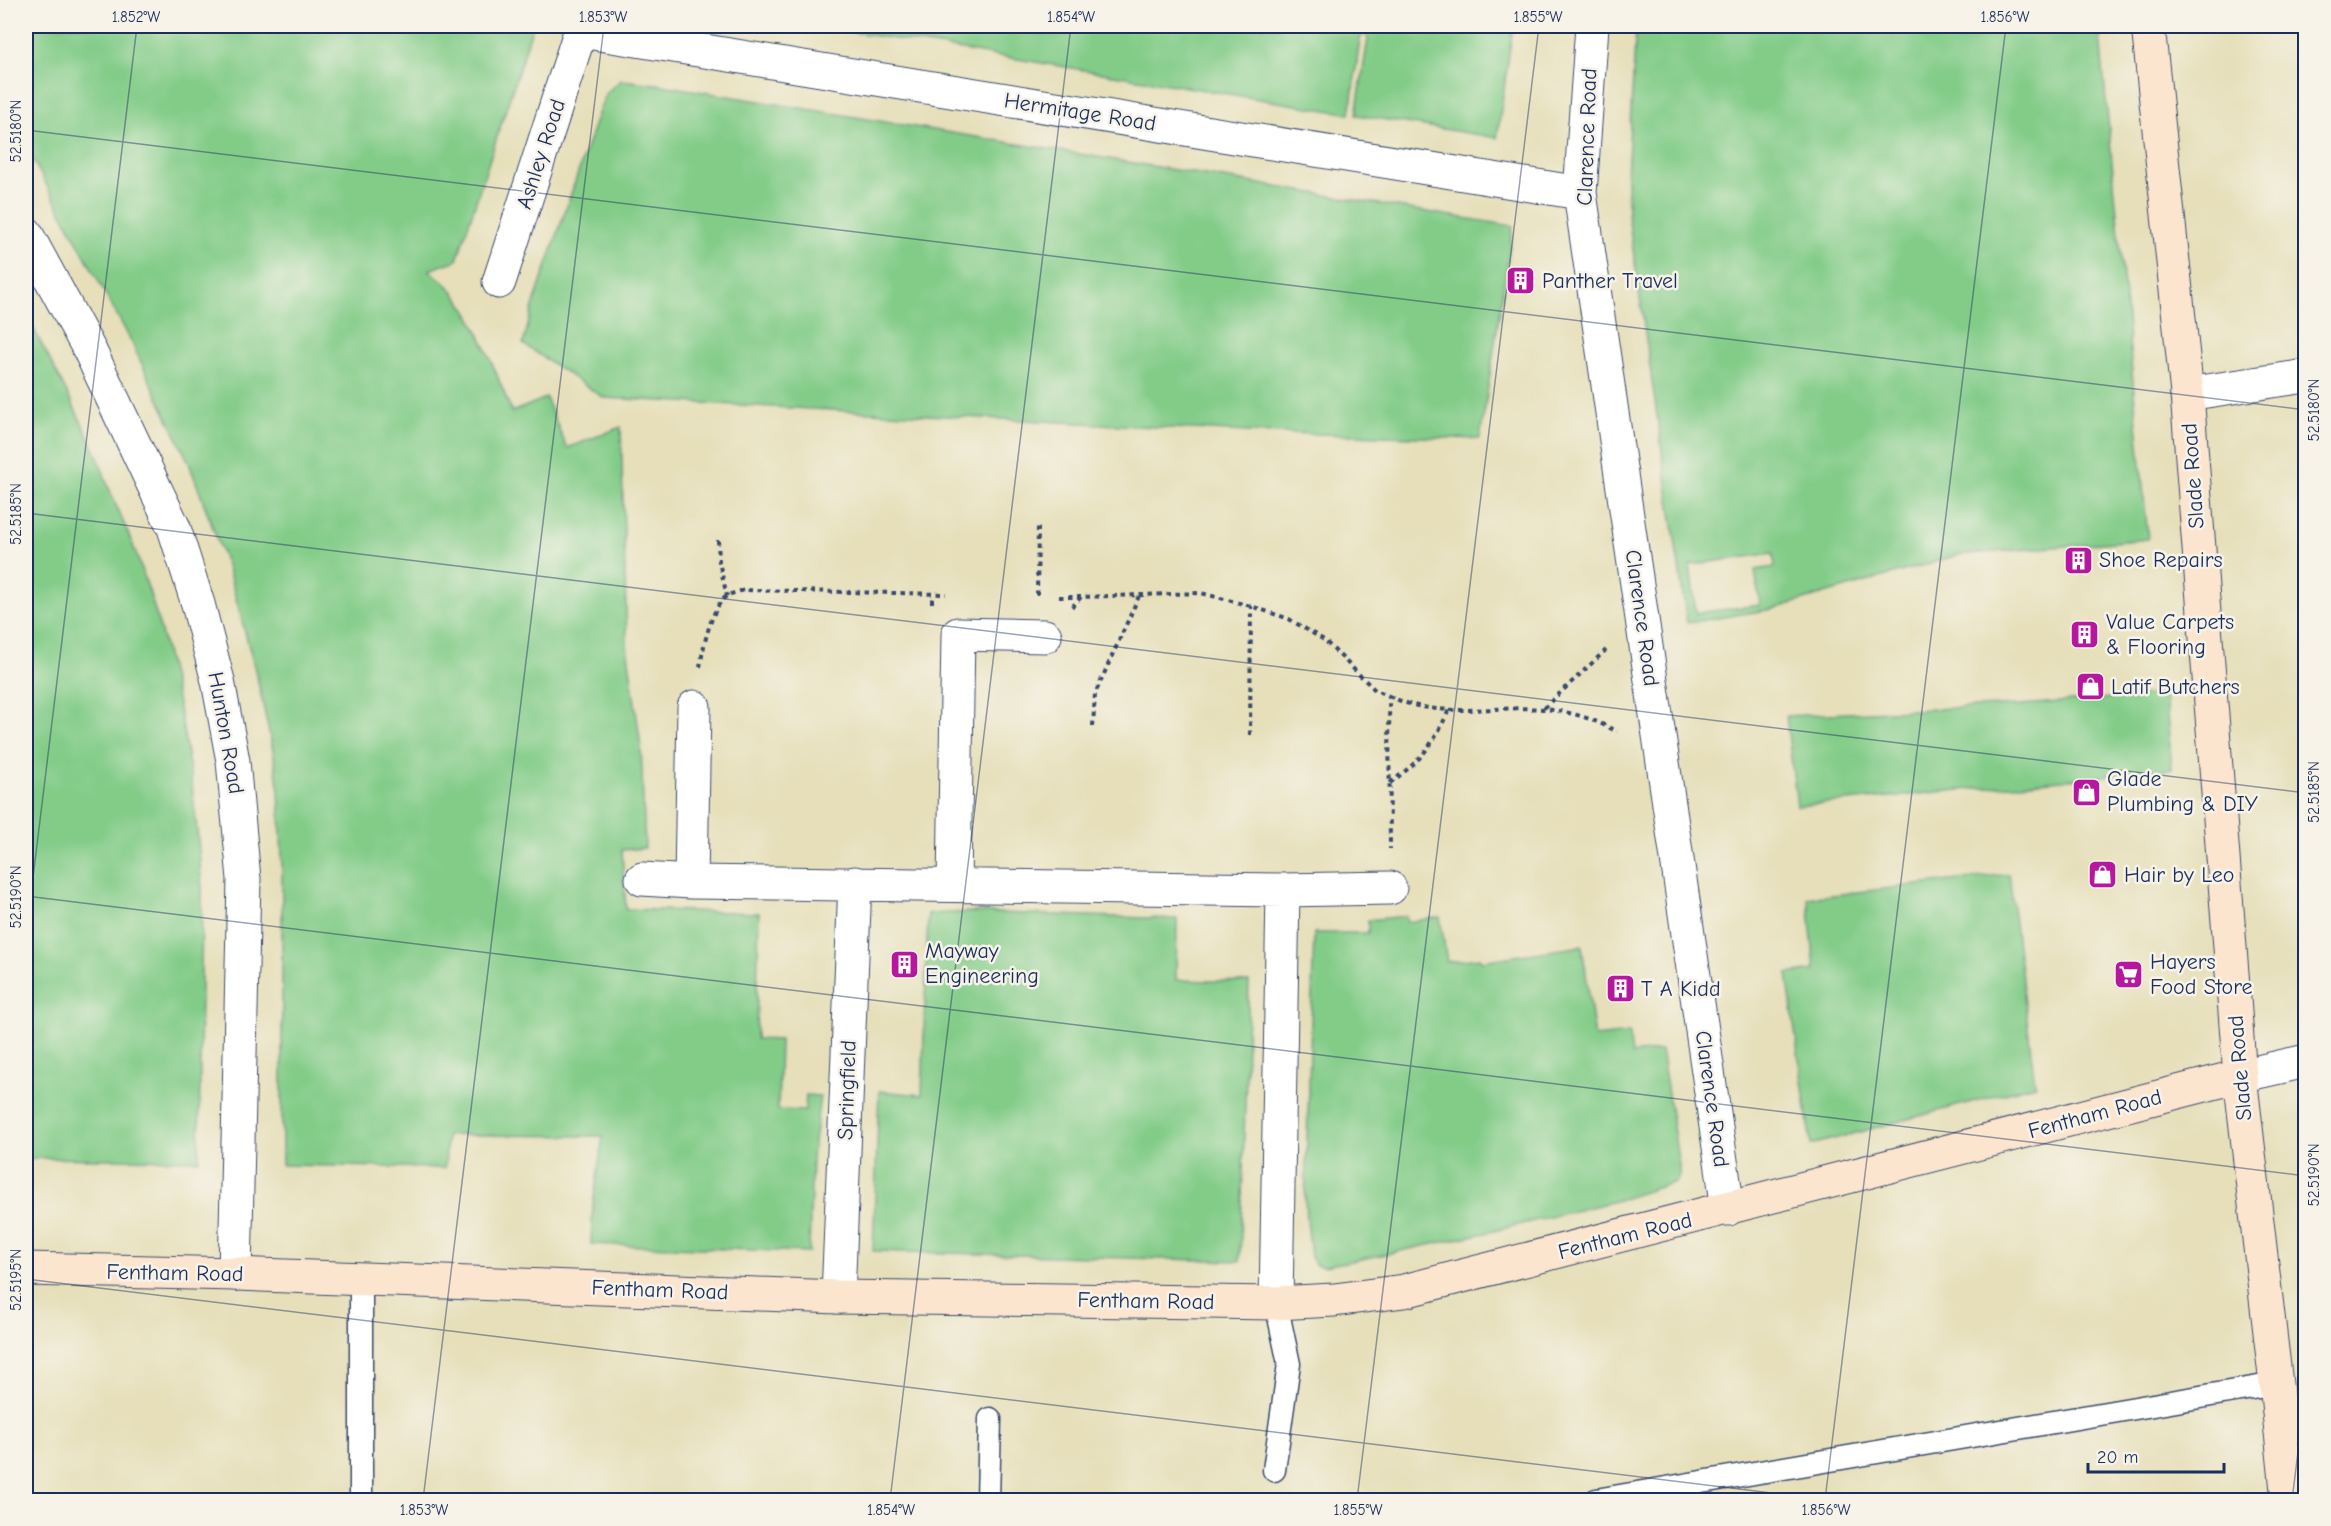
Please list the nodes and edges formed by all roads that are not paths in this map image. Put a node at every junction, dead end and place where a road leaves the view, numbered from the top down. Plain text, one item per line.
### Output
1 (1592, 26) edge
2 (2148, 26) edge
3 (582, 28) edge
4 (1580, 193) junction
5 (26, 233) edge
6 (500, 282) dead end
7 (2306, 376) edge
8 (2187, 394) junction
9 (1045, 636) road end
10 (694, 706) road end
11 (642, 879) dead end
12 (691, 882) junction
13 (855, 883) junction
14 (954, 885) junction
15 (1390, 888) road end
16 (1283, 890) junction
17 (2306, 1061) edge
18 (2240, 1076) junction
19 (1728, 1209) junction
20 (26, 1269) edge
21 (235, 1274) junction
22 (361, 1279) junction
23 (838, 1297) junction
24 (1276, 1303) junction
25 (2276, 1384) junction
26 (990, 1419) dead end
27 (1274, 1470) dead end
28 (361, 1500) edge
29 (988, 1500) edge
30 (1596, 1500) edge
31 (2288, 1500) edge

1 - 4 street, Clarence Road
2 - 8 street, Slade Road
3 - 4 street, Hermitage Road
3 - 6 street, Ashley Road
4 - 19 street, Clarence Road
5 - 21 street, Hunton Road
7 - 8 street
8 - 18 street, Slade Road
9 - 14 street
10 - 12 street
11 - 12 street
12 - 13 street
13 - 14 street
13 - 23 street, Springfield
14 - 16 street
15 - 16 street
16 - 24 street
17 - 18 street
18 - 19 street, Fentham Road
18 - 25 street, Slade Road
19 - 24 street, Fentham Road
20 - 21 street, Fentham Road
21 - 22 street, Fentham Road
22 - 23 street, Fentham Road
22 - 28 lane
23 - 24 street, Fentham Road
24 - 27 lane
25 - 30 lane
25 - 31 street, Slade Road
26 - 29 lane

